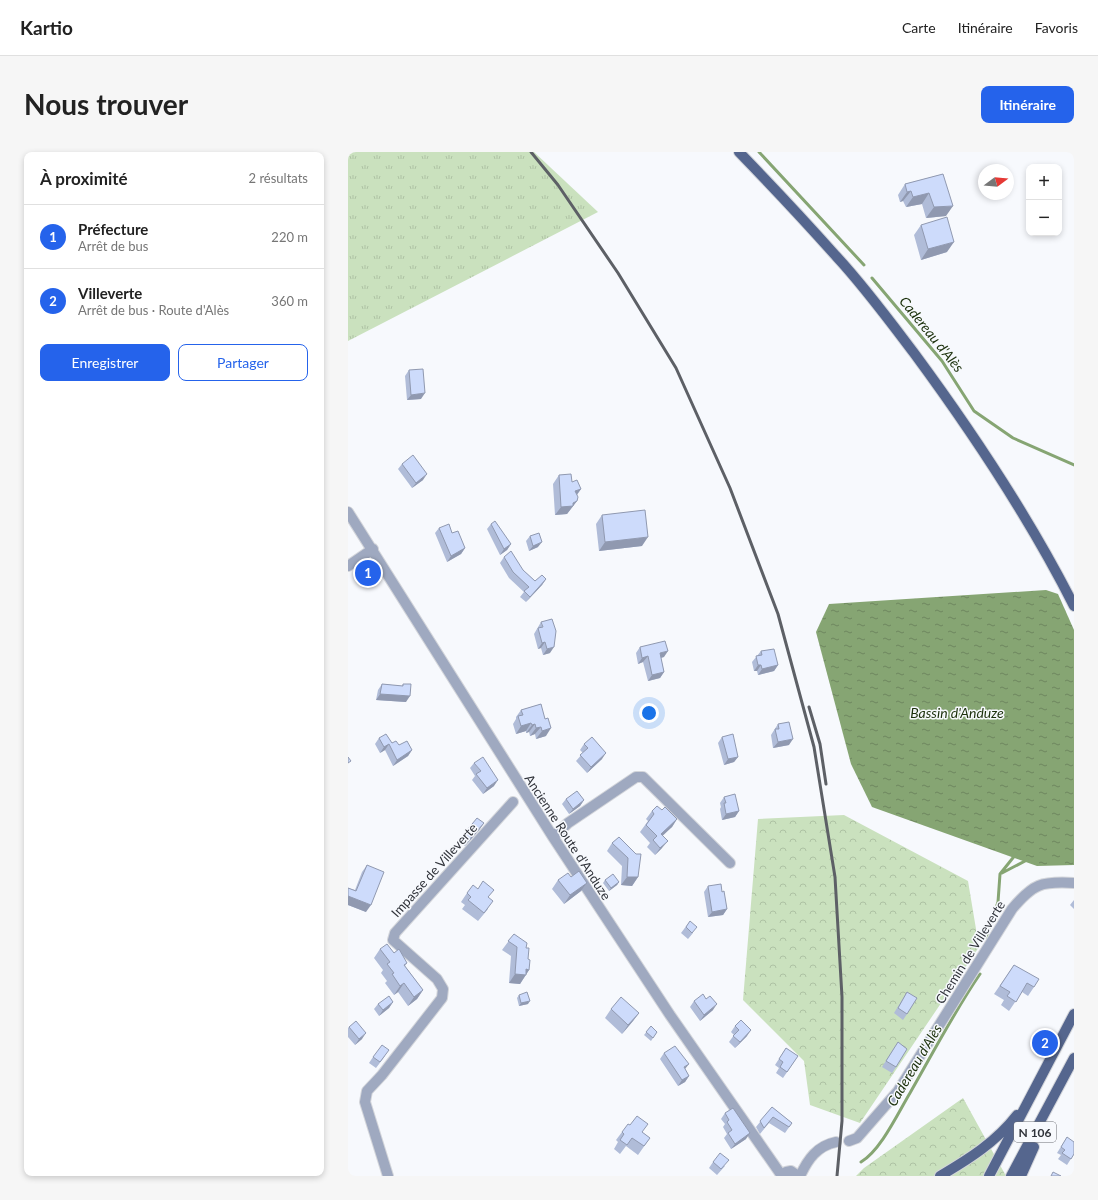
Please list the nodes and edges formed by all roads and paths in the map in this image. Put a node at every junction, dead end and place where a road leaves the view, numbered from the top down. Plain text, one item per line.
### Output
1 (739, 152) edge
2 (348, 512) edge
3 (373, 549) junction
4 (348, 566) edge
5 (1074, 606) edge
6 (513, 802) dead end
7 (553, 837) junction
8 (730, 863) dead end
9 (1074, 883) edge
10 (1074, 1014) edge
11 (1074, 1058) edge
12 (1059, 1088) junction
13 (1032, 1094) junction
14 (849, 1141) dead end
15 (836, 1142) dead end
16 (788, 1174) edge
17 (388, 1176) edge
18 (940, 1176) edge
19 (989, 1176) edge
20 (1011, 1176) edge
21 (1021, 1176) edge

1 - 5 main road
2 - 3 street, Ancienne Route d'Anduze
3 - 4 street
3 - 7 street, Ancienne Route d'Anduze
6 - 17 street, Impasse de Villeverte
7 - 8 street
7 - 16 street, Ancienne Route d'Anduze
9 - 14 street, Chemin de Villeverte
10 - 13 main road, N 106
11 - 12 main road, N 106
12 - 20 main road, N 106
12 - 21 main road
13 - 18 main road
13 - 19 main road, N 106
15 - 16 street

